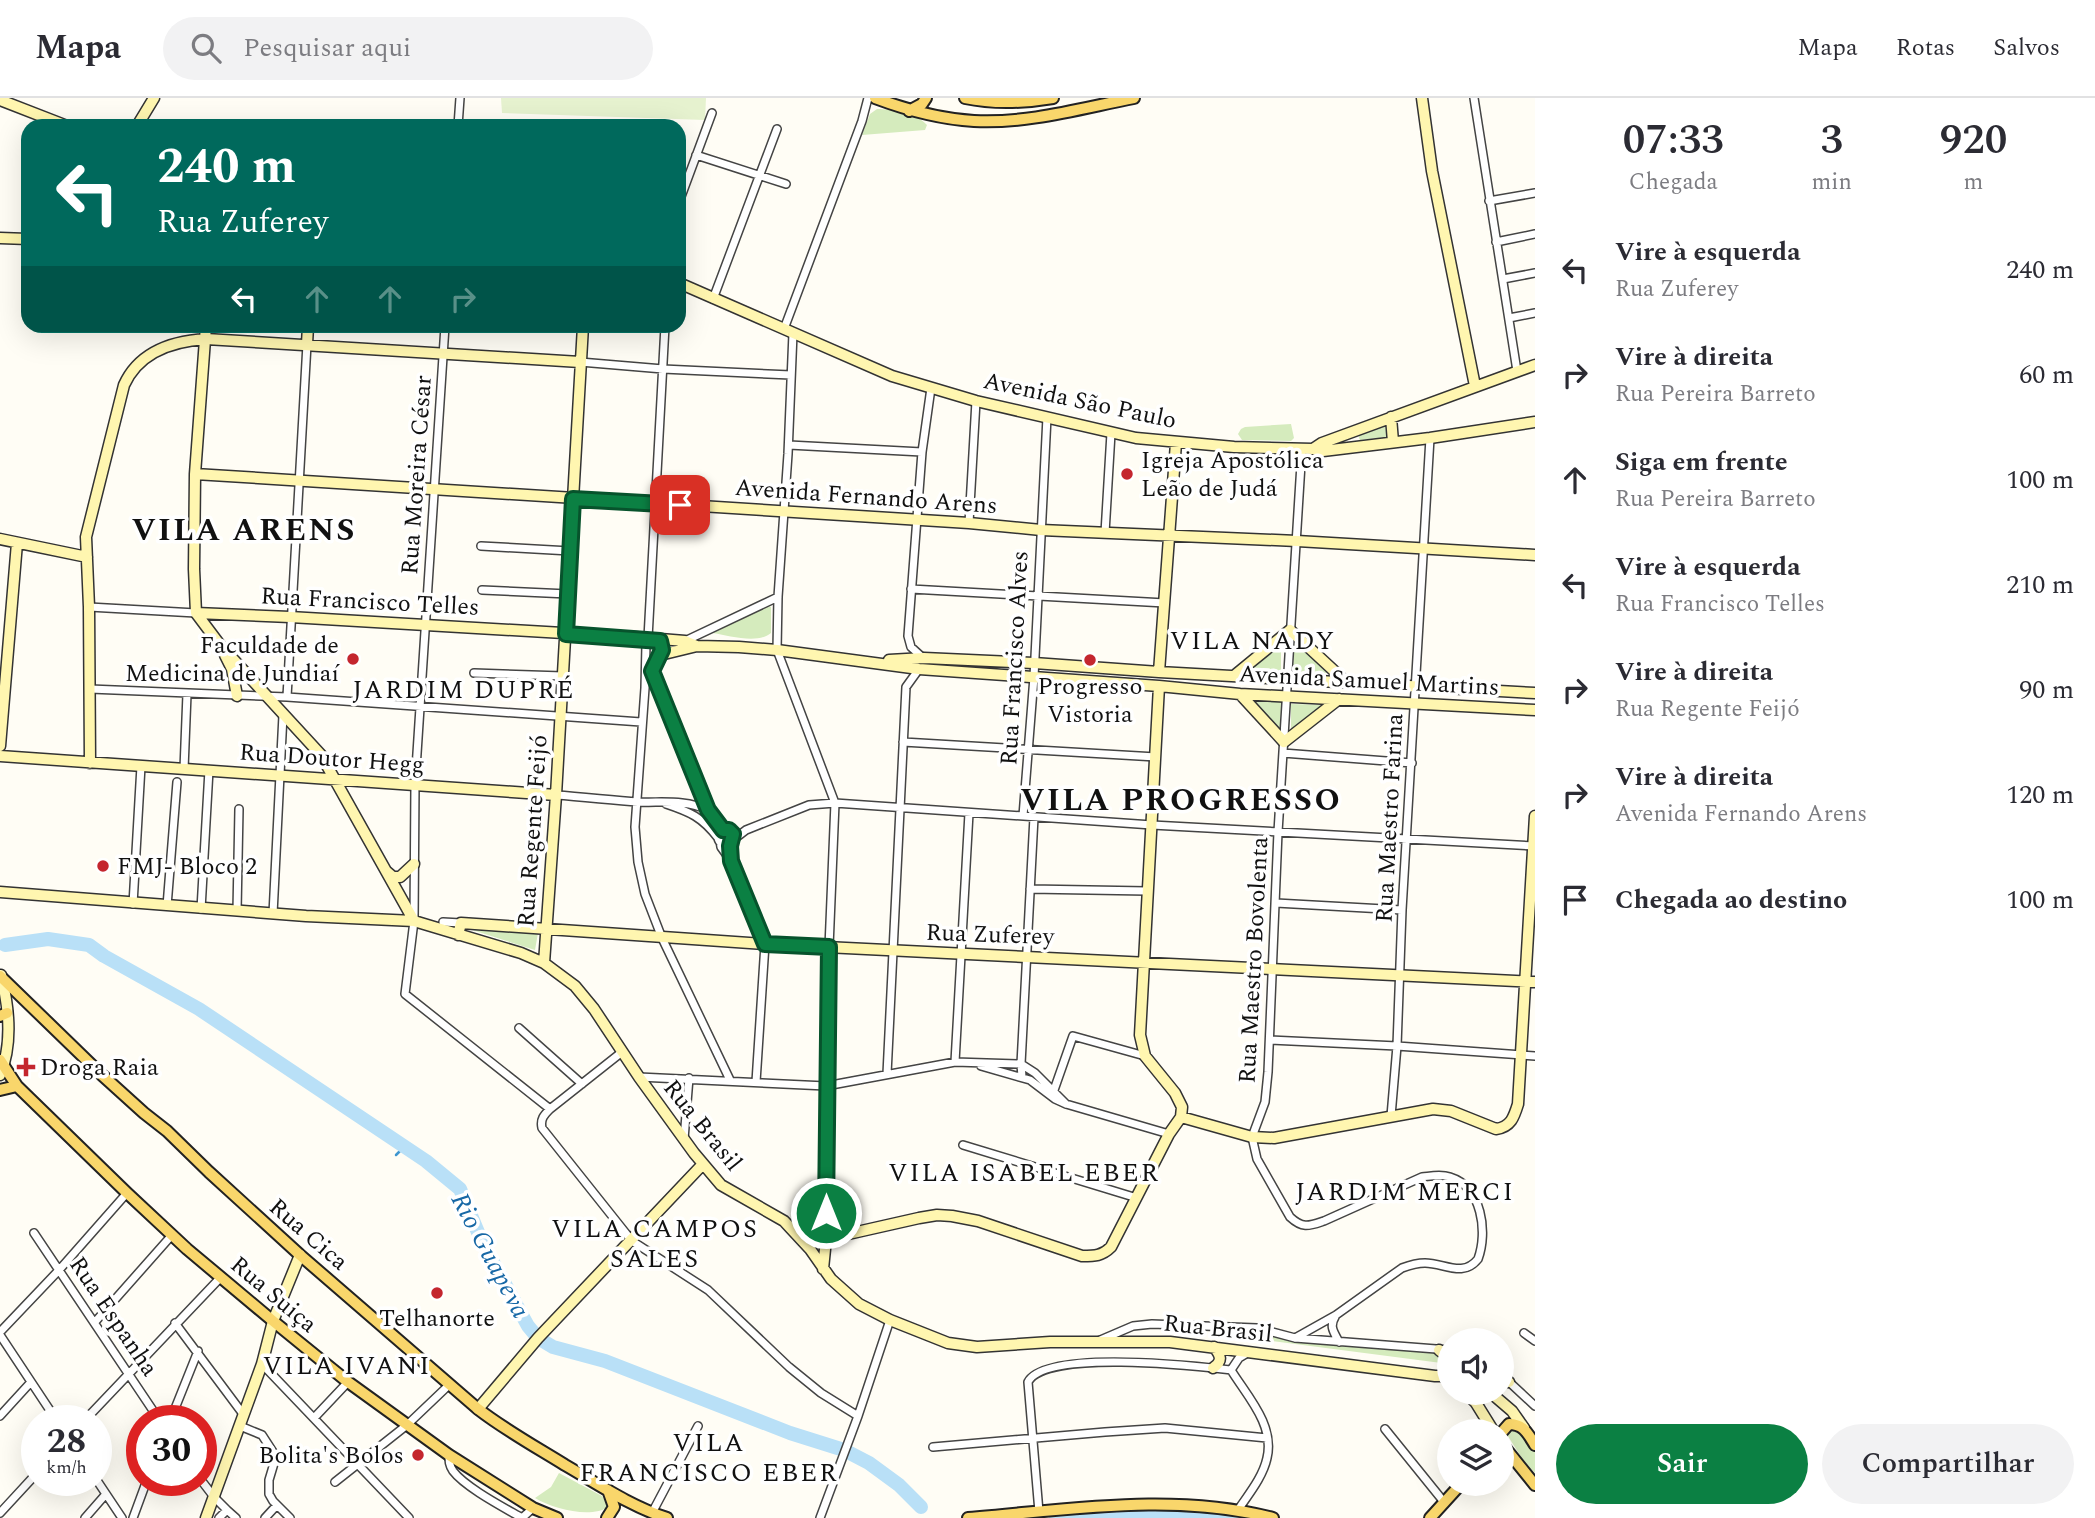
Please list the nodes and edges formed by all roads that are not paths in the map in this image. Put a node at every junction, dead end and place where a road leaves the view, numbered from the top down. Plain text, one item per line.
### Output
1 (154, 98) edge
2 (460, 98) edge
3 (867, 98) edge
4 (875, 98) edge
5 (926, 98) edge
6 (965, 98) edge
7 (1053, 98) edge
8 (1134, 98) edge
9 (1422, 98) edge
10 (1474, 98) edge
11 (0, 100) edge
12 (909, 111) junction
13 (712, 113) dead end
14 (49, 119) edge
15 (141, 119) edge
16 (458, 119) edge
17 (777, 129) dead end
18 (696, 155) junction
19 (760, 176) junction
20 (686, 183) edge
21 (786, 184) dead end
22 (1535, 193) edge
23 (1489, 201) junction
24 (1535, 234) edge
25 (0, 238) edge
26 (21, 239) edge
27 (1496, 242) junction
28 (1535, 273) edge
29 (1503, 279) junction
30 (686, 286) edge
31 (713, 299) junction
32 (1535, 313) edge
33 (1509, 318) junction
34 (788, 331) junction
35 (206, 333) edge
36 (308, 333) edge
37 (444, 333) edge
38 (582, 333) edge
39 (665, 333) edge
40 (206, 339) junction
41 (307, 344) junction
42 (443, 354) junction
43 (580, 362) junction
44 (1535, 365) edge
45 (663, 369) junction
46 (1517, 371) junction
47 (791, 375) junction
48 (1475, 386) junction
49 (930, 388) junction
50 (976, 401) junction
51 (1047, 417) junction
52 (1391, 417) junction
53 (1535, 422) edge
54 (1111, 433) junction
55 (1430, 439) junction
56 (1392, 442) junction
57 (1176, 443) junction
58 (789, 445) junction
59 (1308, 448) junction
60 (922, 452) junction
61 (195, 474) junction
62 (299, 480) junction
63 (434, 491) junction
64 (573, 499) junction
65 (654, 504) junction
66 (783, 511) junction
67 (916, 520) junction
68 (969, 523) junction
69 (1041, 530) junction
70 (1105, 533) junction
71 (1170, 536) junction
72 (0, 539) edge
73 (1297, 541) junction
74 (17, 543) junction
75 (481, 545) dead end
76 (1423, 549) junction
77 (570, 551) junction
78 (1535, 555) edge
79 (87, 557) junction
80 (911, 589) junction
81 (482, 590) dead end
82 (568, 594) junction
83 (1038, 596) junction
84 (778, 597) junction
85 (1165, 603) junction
86 (89, 607) junction
87 (196, 613) junction
88 (290, 617) junction
89 (425, 625) junction
90 (1290, 630) junction
91 (566, 634) junction
92 (5, 638) edge
93 (648, 638) junction
94 (660, 641) junction
95 (685, 642) junction
96 (220, 645) junction
97 (697, 646) junction
98 (776, 650) junction
99 (646, 652) junction
100 (659, 656) junction
101 (924, 658) junction
102 (867, 661) junction
103 (1034, 663) junction
104 (919, 669) junction
105 (652, 671) junction
106 (1159, 672) junction
107 (474, 673) dead end
108 (563, 676) junction
109 (1235, 676) junction
110 (1034, 677) junction
111 (1287, 678) junction
112 (1345, 681) junction
113 (1159, 686) junction
114 (1415, 686) junction
115 (645, 688) junction
116 (90, 689) junction
117 (1535, 693) edge
118 (187, 694) junction
119 (1240, 694) junction
120 (237, 696) junction
121 (268, 697) junction
122 (1286, 697) junction
123 (287, 698) junction
124 (1339, 699) junction
125 (1415, 702) junction
126 (421, 708) junction
127 (1535, 710) edge
128 (283, 715) junction
129 (561, 716) junction
130 (641, 722) junction
131 (903, 742) junction
132 (0, 746) edge
133 (1283, 748) junction
134 (1029, 750) junction
135 (0, 756) edge
136 (1156, 757) junction
137 (1412, 762) junction
138 (90, 763) junction
139 (141, 766) junction
140 (184, 769) junction
141 (209, 770) junction
142 (281, 775) junction
143 (335, 778) junction
144 (177, 782) dead end
145 (415, 784) junction
146 (556, 794) junction
147 (638, 802) junction
148 (662, 803) junction
149 (835, 803) junction
150 (901, 808) junction
151 (239, 809) dead end
152 (708, 810) junction
153 (968, 813) junction
154 (1023, 816) junction
155 (1535, 816) edge
156 (1034, 817) junction
157 (1152, 825) junction
158 (747, 830) junction
159 (1278, 832) junction
160 (723, 835) junction
161 (1408, 839) junction
162 (732, 842) junction
163 (1534, 846) edge
164 (731, 861) junction
165 (414, 864) junction
166 (386, 870) junction
167 (1030, 888) junction
168 (1147, 891) junction
169 (0, 892) edge
170 (133, 904) junction
171 (1276, 904) junction
172 (167, 906) junction
173 (201, 909) junction
174 (1402, 910) junction
175 (237, 911) junction
176 (273, 914) junction
177 (1532, 916) edge
178 (414, 921) junction
179 (443, 922) dead end
180 (461, 923) junction
181 (547, 930) junction
182 (458, 935) junction
183 (662, 938) junction
184 (765, 944) junction
185 (829, 947) junction
186 (894, 951) junction
187 (960, 953) junction
188 (1027, 956) junction
189 (1143, 962) junction
190 (544, 963) junction
191 (1272, 969) junction
192 (1, 975) edge
193 (1401, 977) junction
194 (1531, 982) edge
195 (4, 1014) edge
196 (519, 1028) dead end
197 (1270, 1040) junction
198 (1397, 1046) junction
199 (622, 1052) junction
200 (1521, 1055) junction
201 (1145, 1056) junction
202 (1535, 1056) edge
203 (955, 1062) junction
204 (970, 1063) junction
205 (1021, 1064) junction
206 (1, 1067) edge
207 (887, 1074) junction
208 (639, 1077) junction
209 (1022, 1077) junction
210 (689, 1078) junction
211 (730, 1080) junction
212 (756, 1082) junction
213 (582, 1084) junction
214 (17, 1086) junction
215 (826, 1086) junction
216 (0, 1090) edge
217 (1054, 1090) junction
218 (1066, 1104) junction
219 (550, 1109) junction
220 (1391, 1116) junction
221 (1181, 1117) junction
222 (1169, 1134) junction
223 (1252, 1137) junction
224 (684, 1139) junction
225 (963, 1145) dead end
226 (703, 1164) junction
227 (127, 1193) junction
228 (1137, 1198) junction
229 (34, 1233) dead end
230 (172, 1235) junction
231 (825, 1239) junction
232 (632, 1241) junction
233 (300, 1255) junction
234 (60, 1269) junction
235 (823, 1269) junction
236 (220, 1277) junction
237 (1336, 1315) junction
238 (890, 1320) junction
239 (273, 1321) junction
240 (95, 1322) junction
241 (176, 1323) junction
242 (1172, 1325) junction
243 (0, 1333) edge
244 (1524, 1333) dead end
245 (1296, 1338) junction
246 (1098, 1341) junction
247 (1535, 1341) edge
248 (1170, 1342) junction
249 (1339, 1342) junction
250 (1214, 1348) junction
251 (1437, 1349) edge
252 (198, 1351) junction
253 (1249, 1352) junction
254 (262, 1364) junction
255 (1213, 1368) junction
256 (1231, 1370) junction
257 (129, 1373) junction
258 (1435, 1376) edge
259 (32, 1382) junction
260 (348, 1382) junction
261 (450, 1384) junction
262 (1514, 1387) edge
263 (47, 1405) edge
264 (99, 1405) edge
265 (150, 1405) edge
266 (176, 1405) edge
267 (1505, 1405) edge
268 (1535, 1406) edge
269 (478, 1409) junction
270 (243, 1414) junction
271 (0, 1416) edge
272 (858, 1416) junction
273 (314, 1418) junction
274 (1514, 1424) edge
275 (407, 1425) junction
276 (240, 1426) junction
277 (698, 1426) dead end
278 (1524, 1428) junction
279 (1385, 1429) dead end
280 (1267, 1438) junction
281 (1034, 1439) junction
282 (1535, 1445) edge
283 (933, 1447) dead end
284 (449, 1455) junction
285 (1514, 1459) edge
286 (358, 1464) junction
287 (335, 1482) dead end
288 (1535, 1485) edge
289 (21, 1490) edge
290 (610, 1492) junction
291 (104, 1496) edge
292 (107, 1496) edge
293 (141, 1496) edge
294 (1450, 1496) edge
295 (214, 1497) junction
296 (1444, 1502) junction
297 (277, 1506) junction
298 (533, 1508) junction
299 (227, 1510) junction
300 (1238, 1510) junction
301 (1039, 1512) junction
302 (0, 1513) edge
303 (652, 1513) junction
304 (85, 1518) edge
305 (122, 1518) edge
306 (133, 1518) edge
307 (206, 1518) edge
308 (219, 1518) edge
309 (236, 1518) edge
310 (265, 1518) edge
311 (290, 1518) edge
312 (409, 1518) edge
313 (522, 1518) edge
314 (557, 1518) edge
315 (607, 1518) edge
316 (636, 1518) edge
317 (667, 1518) edge
318 (820, 1518) edge
319 (968, 1518) edge
320 (1273, 1518) edge
321 (1430, 1518) edge

1 - 15 main road
2 - 16 street
3 - 34 street
4 - 12 main road
5 - 12 main road
6 - 7 main road
8 - 12 main road
9 - 48 main road
10 - 23 street
11 - 14 main road
13 - 18 street
17 - 19 street
18 - 19 street
18 - 20 street
19 - 21 street
19 - 31 street
22 - 23 street
23 - 27 street
24 - 27 street
25 - 26 main road
27 - 29 street
28 - 29 street
29 - 33 street
30 - 31 main road, Avenida São Paulo
31 - 34 main road, Avenida São Paulo
32 - 33 street
33 - 46 street
34 - 47 street
34 - 49 main road, Avenida São Paulo
35 - 40 main road
36 - 41 main road
37 - 42 street, Rua Moreira César
38 - 43 main road, Rua Regente Feijó
39 - 45 street
40 - 41 main road
40 - 61 main road
40 - 79 main road
41 - 42 main road
41 - 62 street
42 - 43 main road
42 - 63 street, Rua Moreira César
43 - 45 street
43 - 64 main road, Rua Regente Feijó
44 - 46 main road
45 - 47 street
45 - 65 street
46 - 48 main road
47 - 58 street
48 - 52 main road
49 - 50 main road, Avenida São Paulo
49 - 60 street
50 - 51 main road, Avenida São Paulo
50 - 68 street
51 - 54 main road, Avenida São Paulo
51 - 69 street, Rua Francisco Alves
52 - 56 main road
52 - 59 main road
53 - 55 main road, Avenida São Paulo
54 - 57 main road, Avenida São Paulo
54 - 70 street
55 - 56 main road, Avenida São Paulo
55 - 76 street, Rua Maestro Farina
56 - 59 main road, Avenida São Paulo
57 - 59 main road, Avenida São Paulo
57 - 71 main road
58 - 60 street
58 - 66 street
59 - 73 street, Rua Maestro Bovolenta
60 - 67 street
61 - 62 main road, Avenida Fernando Arens
61 - 87 main road
62 - 63 main road, Avenida Fernando Arens
62 - 88 street
63 - 64 main road, Avenida Fernando Arens
63 - 89 street, Rua Moreira César
64 - 65 main road, Avenida Fernando Arens
64 - 77 main road, Rua Regente Feijó
65 - 66 main road, Avenida Fernando Arens
65 - 93 street
66 - 67 main road, Avenida Fernando Arens
66 - 84 street
67 - 68 main road, Avenida Fernando Arens
67 - 80 street
68 - 69 main road, Avenida Fernando Arens
69 - 70 main road, Avenida Fernando Arens
69 - 83 street, Rua Francisco Alves
70 - 71 main road, Avenida Fernando Arens
71 - 73 main road, Avenida Fernando Arens
71 - 85 main road
72 - 74 main road
73 - 76 main road, Avenida Fernando Arens
73 - 90 street, Rua Maestro Bovolenta
74 - 79 main road
74 - 92 main road
75 - 77 street
76 - 78 main road, Avenida Fernando Arens
76 - 114 street, Rua Maestro Farina
77 - 82 main road, Rua Regente Feijó
79 - 86 main road
80 - 83 street
80 - 101 street
81 - 82 street
82 - 91 main road, Rua Regente Feijó
83 - 85 street
83 - 103 street, Rua Francisco Alves
84 - 95 street
84 - 98 street
85 - 106 main road
86 - 87 street, Rua Francisco Telles
86 - 116 main road
87 - 88 main road, Rua Francisco Telles
87 - 96 main road
88 - 89 main road, Rua Francisco Telles
88 - 123 street
89 - 91 main road, Rua Francisco Telles
89 - 126 street, Rua Moreira César
90 - 109 main road
90 - 111 street, Rua Maestro Bovolenta
90 - 112 main road
91 - 93 main road, Rua Francisco Telles
91 - 108 main road, Rua Regente Feijó
92 - 132 main road
93 - 94 main road, Avenida Samuel Martins
93 - 99 street
94 - 95 main road, Avenida Samuel Martins
94 - 100 street
95 - 97 main road, Avenida Samuel Martins
96 - 120 main road
96 - 121 main road
97 - 98 main road, Avenida Samuel Martins
97 - 100 main road
98 - 102 main road, Avenida Samuel Martins
98 - 149 street
99 - 100 street
99 - 115 street
100 - 105 street
101 - 102 main road, Avenida Samuel Martins
101 - 103 main road, Avenida Samuel Martins
101 - 104 main road
102 - 104 main road, Avenida Samuel Martins
103 - 106 main road, Avenida Samuel Martins
103 - 110 street, Rua Francisco Alves
104 - 110 main road, Avenida Samuel Martins
104 - 131 street
105 - 115 street
105 - 152 street
106 - 109 main road, Avenida Samuel Martins
107 - 108 street
108 - 129 main road, Rua Regente Feijó
109 - 111 main road, Avenida Samuel Martins
110 - 113 main road, Avenida Samuel Martins
110 - 134 street, Rua Francisco Alves
111 - 112 main road, Avenida Samuel Martins
111 - 122 street, Rua Maestro Bovolenta
112 - 114 main road, Avenida Samuel Martins
113 - 119 main road, Avenida Samuel Martins
113 - 136 main road
114 - 117 main road, Avenida Samuel Martins
114 - 125 street, Rua Maestro Farina
115 - 130 street
116 - 118 street
116 - 138 main road
118 - 120 street
118 - 140 street
119 - 122 main road, Avenida Samuel Martins
119 - 133 main road
120 - 121 street
121 - 123 street
121 - 128 main road
122 - 124 main road, Avenida Samuel Martins
122 - 133 street, Rua Maestro Bovolenta
123 - 126 street
124 - 125 main road, Avenida Samuel Martins
124 - 133 main road
125 - 127 main road, Avenida Samuel Martins
125 - 137 street, Rua Maestro Farina
126 - 129 street
126 - 145 street, Rua Moreira César
128 - 142 street
128 - 143 main road
129 - 130 street
129 - 146 main road, Rua Regente Feijó
130 - 147 street
131 - 134 street
131 - 150 street
133 - 137 street
133 - 159 street, Rua Maestro Bovolenta
134 - 136 street
134 - 154 street, Rua Francisco Alves
135 - 138 main road, Rua Doutor Hegg
136 - 157 main road
137 - 161 street, Rua Maestro Farina
138 - 139 main road, Rua Doutor Hegg
139 - 140 main road, Rua Doutor Hegg
139 - 170 street
140 - 141 main road, Rua Doutor Hegg
141 - 142 main road, Rua Doutor Hegg
141 - 173 street
142 - 143 main road, Rua Doutor Hegg
142 - 176 street
143 - 145 main road, Rua Doutor Hegg
143 - 166 main road
144 - 172 street
145 - 146 main road, Rua Doutor Hegg
145 - 165 street, Rua Moreira César
146 - 147 street, Rua Doutor Hegg
146 - 181 main road, Rua Regente Feijó
147 - 148 street, Rua Doutor Hegg
147 - 183 street
148 - 152 street, Rua Doutor Hegg
148 - 160 street, Rua Doutor Hegg
149 - 150 street
149 - 158 street
149 - 185 street
150 - 153 street
150 - 186 street
151 - 175 street
152 - 160 street
153 - 154 street
153 - 187 street
154 - 156 street
155 - 163 main road
156 - 157 street
156 - 167 street
157 - 159 street
157 - 168 main road
158 - 160 street
158 - 162 street
159 - 161 street
159 - 171 street, Rua Maestro Bovolenta
160 - 162 street
160 - 162 street
160 - 164 street
161 - 163 street
161 - 174 street, Rua Maestro Farina
162 - 164 street
163 - 177 main road
164 - 184 street
165 - 166 main road
165 - 178 street, Rua Moreira César
166 - 178 main road
167 - 168 street
167 - 188 street
168 - 189 main road
169 - 170 main road
170 - 172 main road
171 - 174 street
171 - 191 street, Rua Maestro Bovolenta
172 - 173 main road
173 - 175 main road
174 - 193 street, Rua Maestro Farina
175 - 176 main road
176 - 178 main road
177 - 194 main road
178 - 182 main road, Rua Brasil
178 - 219 street, Rua Moreira César
179 - 180 street, Rua Zuferey
180 - 181 main road, Rua Zuferey
180 - 182 main road
181 - 183 main road, Rua Zuferey
181 - 190 main road, Rua Regente Feijó
182 - 190 main road, Rua Brasil
183 - 184 main road, Rua Zuferey
183 - 211 street
184 - 185 main road, Rua Zuferey
184 - 212 street
185 - 186 main road, Rua Zuferey
185 - 215 street
186 - 187 main road, Rua Zuferey
186 - 207 street
187 - 188 main road, Rua Zuferey
187 - 203 street
188 - 189 main road, Rua Zuferey
188 - 205 street
189 - 191 main road, Rua Zuferey
189 - 201 main road
190 - 199 main road, Rua Brasil
191 - 193 main road, Rua Zuferey
191 - 197 street, Rua Maestro Bovolenta
192 - 195 main road
192 - 233 main road, Rua Cica
193 - 194 main road, Rua Zuferey
193 - 198 street, Rua Maestro Farina
194 - 200 main road
195 - 206 main road
196 - 213 street
197 - 198 street
197 - 223 street, Rua Maestro Bovolenta
198 - 200 street
198 - 220 street, Rua Maestro Farina
199 - 208 main road, Rua Brasil
199 - 213 street
200 - 202 street
200 - 220 main road
201 - 217 street
201 - 221 main road
203 - 204 street
203 - 207 street
204 - 205 street
204 - 209 street
205 - 209 street
205 - 217 street
206 - 214 main road, Rua Suiça
207 - 215 street
208 - 210 street
208 - 224 main road, Rua Brasil
209 - 218 street
210 - 211 street
210 - 224 street
211 - 212 street
212 - 215 street
213 - 219 street
214 - 216 main road
214 - 227 main road, Rua Suiça
215 - 231 street
217 - 218 street
218 - 222 street
219 - 232 street
220 - 223 main road
221 - 222 main road
221 - 223 main road
222 - 228 main road
223 - 237 street
224 - 226 main road, Rua Brasil
225 - 228 street
226 - 232 main road
226 - 235 main road, Rua Brasil
227 - 230 main road, Rua Suiça
227 - 234 street
228 - 231 main road
229 - 234 street, Rua Espanha
230 - 236 main road, Rua Suiça
230 - 240 street
231 - 235 main road
232 - 269 main road
232 - 272 street
233 - 239 main road
233 - 261 main road, Rua Cica
234 - 240 street, Rua Espanha
234 - 243 street
235 - 238 main road, Rua Brasil
236 - 239 main road, Rua Suiça
236 - 241 street
237 - 245 street
237 - 249 street
238 - 246 main road, Rua Brasil
238 - 272 street
239 - 254 main road
239 - 260 main road, Rua Suiça
240 - 257 street, Rua Espanha
241 - 252 street
241 - 257 street
242 - 245 street
242 - 246 street
242 - 248 street
243 - 259 street
244 - 247 street
245 - 249 street
246 - 248 main road, Rua Brasil
248 - 250 main road, Rua Brasil
249 - 251 street
250 - 253 main road, Rua Brasil
250 - 255 main road
252 - 266 street
252 - 270 street
253 - 256 street
253 - 258 main road, Rua Brasil
254 - 270 main road
254 - 273 street
255 - 256 street
255 - 281 street
256 - 280 street
257 - 264 street
257 - 265 street, Rua Espanha
259 - 263 street
259 - 271 street
260 - 273 street
260 - 275 main road, Rua Suiça
261 - 269 main road, Rua Cica
261 - 275 street
262 - 268 street
267 - 278 main road
269 - 290 main road, Rua Cica
270 - 276 main road
272 - 318 street
273 - 286 street
274 - 278 main road
275 - 284 main road, Rua Suiça
275 - 286 street
276 - 295 main road
276 - 297 street
277 - 303 street
278 - 282 main road
279 - 296 street
280 - 281 street
280 - 300 street
281 - 283 street
281 - 301 street
284 - 298 main road, Rua Suiça
284 - 313 street
285 - 288 main road
286 - 287 street
286 - 312 street
289 - 302 street
290 - 303 main road, Rua Cica
290 - 315 main road
291 - 304 street
292 - 305 street
293 - 306 street
294 - 296 main road
295 - 299 street
295 - 307 main road
296 - 321 main road
297 - 310 street
297 - 311 street
298 - 313 street
298 - 314 main road, Rua Suiça
299 - 308 street
299 - 309 street
300 - 301 main road
300 - 320 main road
301 - 319 main road
303 - 316 main road
303 - 317 main road, Rua Cica

